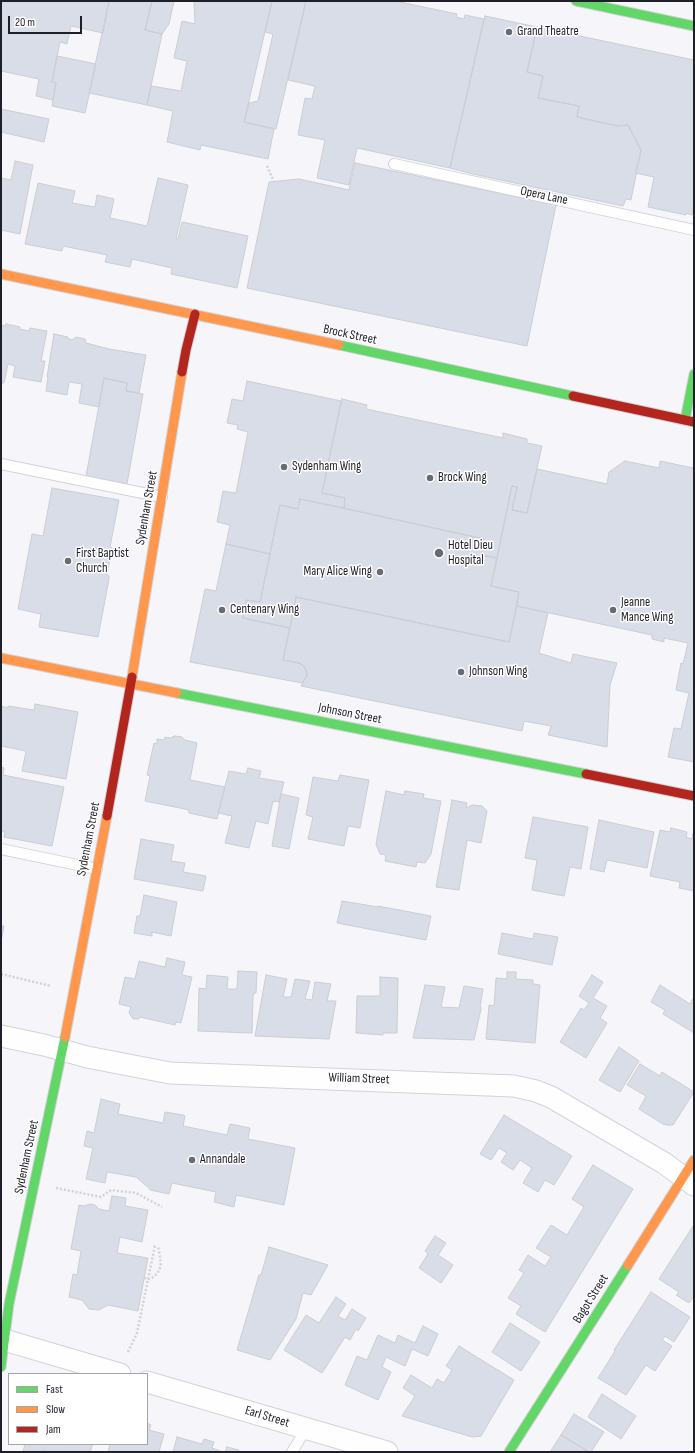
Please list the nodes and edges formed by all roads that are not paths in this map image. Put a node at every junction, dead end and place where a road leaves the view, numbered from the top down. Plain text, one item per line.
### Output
1 (576, 1) edge
2 (694, 26) edge
3 (394, 164) dead end
4 (694, 230) edge
5 (1, 274) edge
6 (195, 314) junction
7 (694, 374) edge
8 (689, 421) edge
9 (1, 464) edge
10 (162, 497) junction
11 (1, 658) edge
12 (131, 684) junction
13 (694, 796) edge
14 (1, 849) edge
15 (97, 870) junction
16 (1, 1036) edge
17 (62, 1050) junction
18 (691, 1174) edge
19 (3, 1340) edge
20 (1, 1367) edge
21 (117, 1373) edge
22 (148, 1382) edge
23 (306, 1429) junction
24 (292, 1452) edge
25 (387, 1452) edge
26 (509, 1452) edge

1 - 2 main road
3 - 4 lane, Opera Lane
5 - 6 main road, Brock Street
6 - 8 main road, Brock Street
6 - 10 main road, Sydenham Street
7 - 8 main road
9 - 10 lane
10 - 12 main road, Sydenham Street
11 - 12 main road, Johnson Street
12 - 13 main road, Johnson Street
12 - 15 main road, Sydenham Street
14 - 15 lane
15 - 17 main road, Sydenham Street
16 - 17 street, William Street
17 - 18 street, William Street
17 - 19 main road, Sydenham Street
18 - 26 main road, Bagot Street
19 - 20 main road, Sydenham Street
19 - 21 street
22 - 23 street, Earl Street
23 - 24 lane
23 - 25 street, Earl Street

